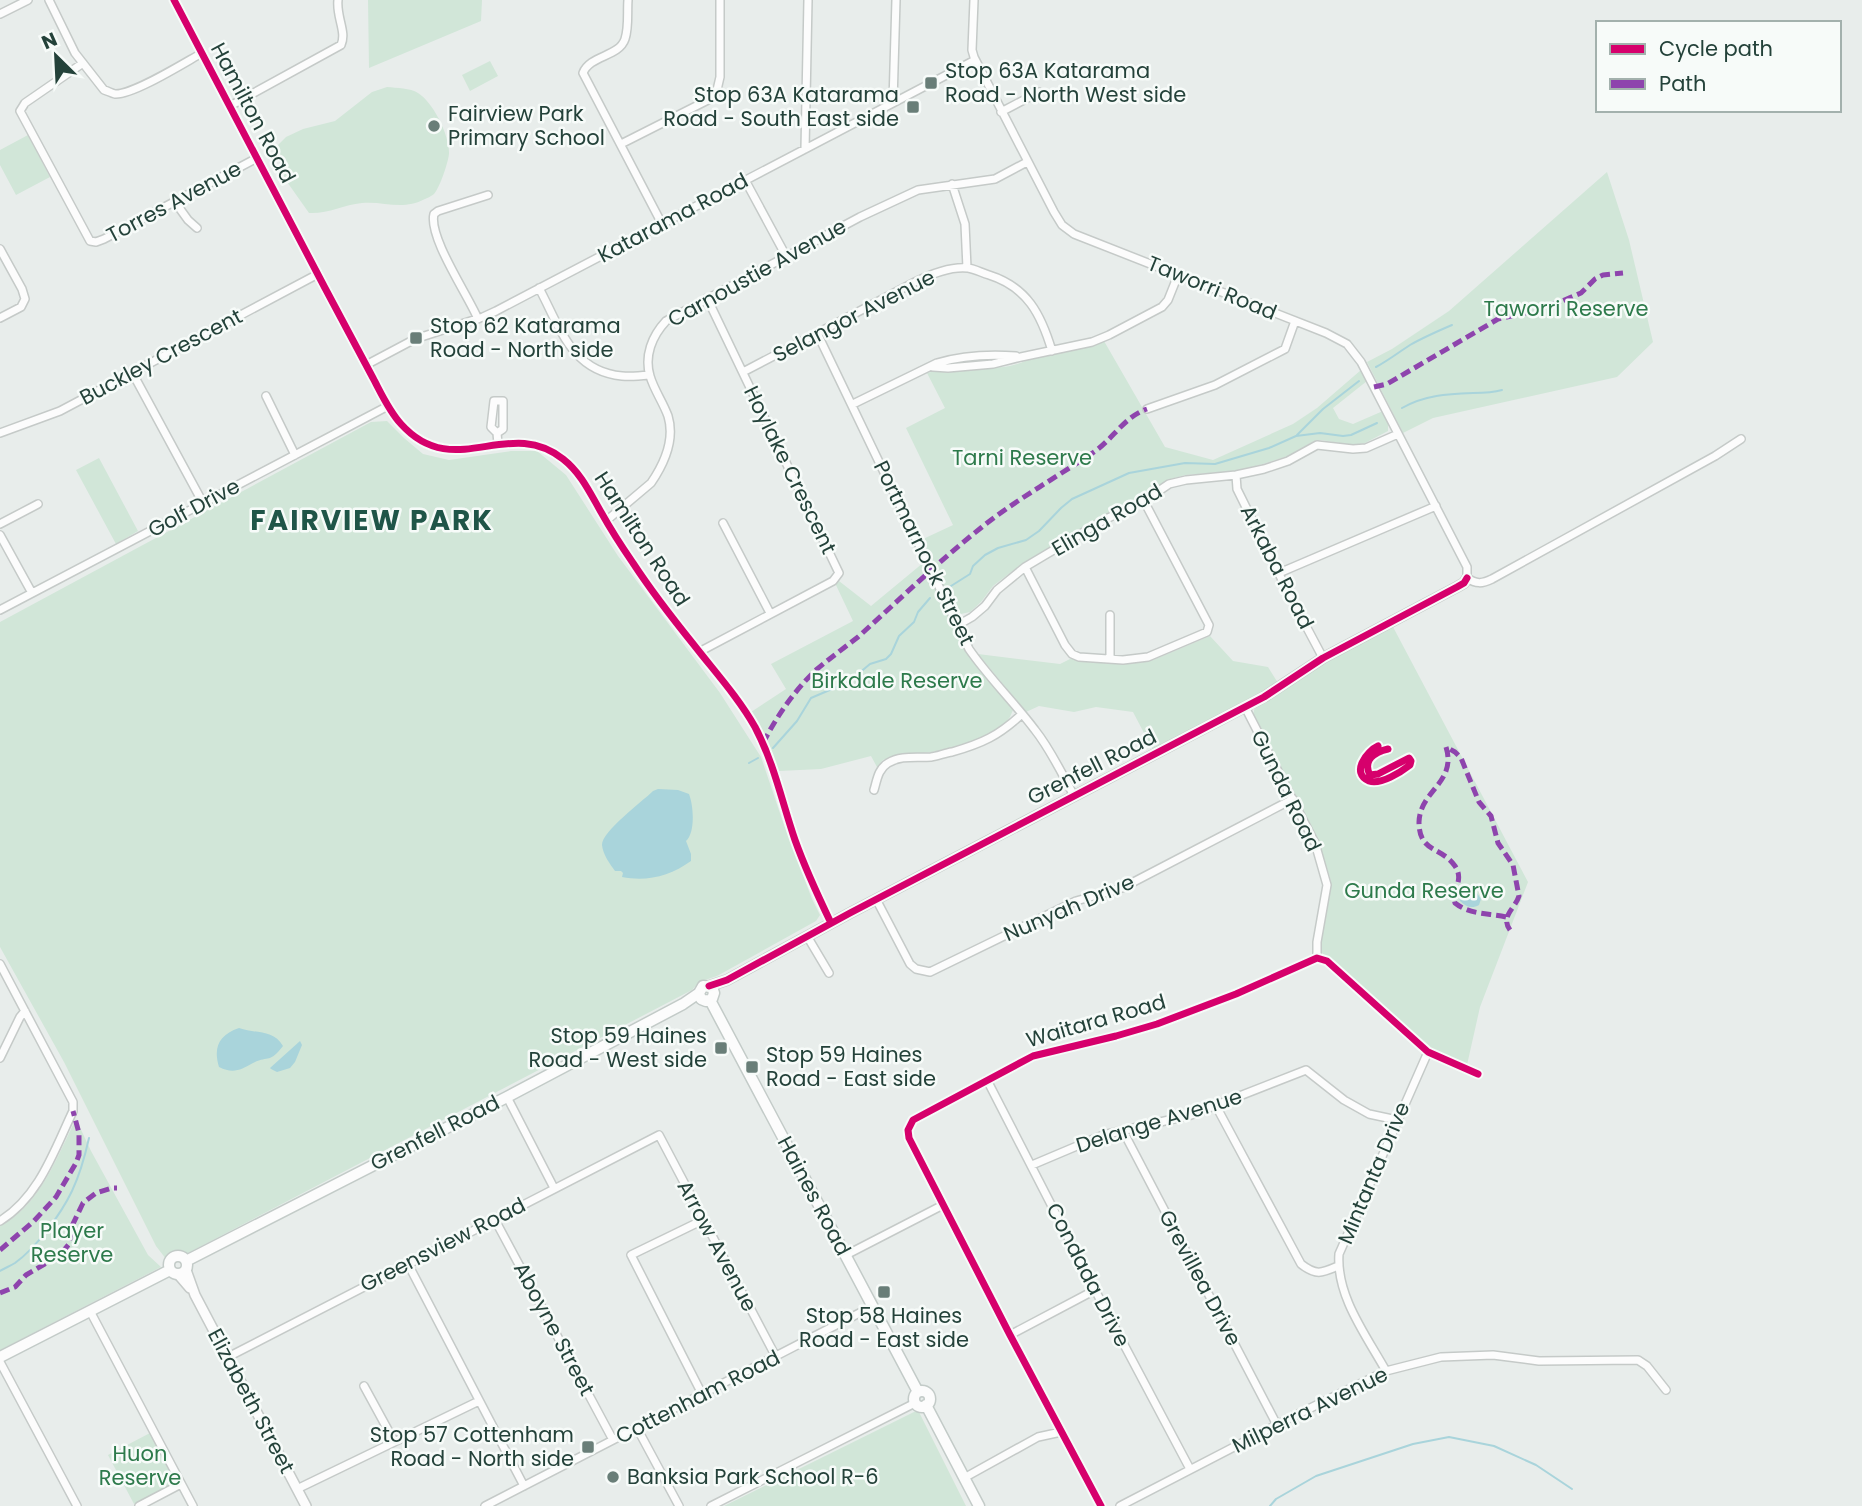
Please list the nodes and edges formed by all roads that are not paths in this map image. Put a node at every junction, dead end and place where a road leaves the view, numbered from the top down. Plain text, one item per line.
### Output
1 (27, 0) edge
2 (49, 0) edge
3 (174, 0) edge
4 (338, 0) edge
5 (628, 0) edge
6 (720, 0) edge
7 (808, 0) edge
8 (896, 0) edge
9 (974, 0) edge
10 (0, 14) edge
11 (202, 53) junction
12 (975, 60) junction
13 (83, 63) junction
14 (1039, 92) dead end
15 (893, 102) junction
16 (230, 106) junction
17 (1001, 112) junction
18 (621, 144) junction
19 (805, 149) junction
20 (257, 158) junction
21 (1027, 162) junction
22 (745, 180) junction
23 (952, 184) junction
24 (488, 195) dead end
25 (175, 202) junction
26 (662, 224) junction
27 (197, 228) dead end
28 (0, 249) edge
29 (786, 256) junction
30 (967, 268) junction
31 (318, 274) junction
32 (1178, 275) junction
33 (540, 288) junction
34 (707, 298) junction
35 (0, 318) edge
36 (478, 319) junction
37 (1296, 321) junction
38 (817, 333) junction
39 (1052, 351) junction
40 (366, 365) junction
41 (132, 372) junction
42 (743, 372) junction
43 (649, 375) junction
44 (266, 396) dead end
45 (853, 404) junction
46 (388, 406) junction
47 (1147, 409) dead end
48 (0, 433) edge
49 (497, 433) dead end
50 (1398, 434) junction
51 (1741, 439) dead end
52 (498, 444) junction
53 (295, 455) junction
54 (1236, 475) junction
55 (1144, 501) junction
56 (203, 503) junction
57 (38, 504) dead end
58 (1436, 506) junction
59 (606, 521) junction
60 (723, 523) dead end
61 (0, 524) edge
62 (0, 535) edge
63 (1025, 567) junction
64 (1279, 573) junction
65 (1467, 578) junction
66 (32, 593) junction
67 (0, 610) edge
68 (770, 614) junction
69 (1110, 615) dead end
70 (958, 625) junction
71 (699, 652) junction
72 (1323, 658) junction
73 (1110, 659) junction
74 (1245, 708) junction
75 (1022, 714) junction
76 (874, 790) dead end
77 (1074, 796) junction
78 (1293, 799) junction
79 (876, 899) junction
80 (831, 923) junction
81 (807, 936) junction
82 (1317, 958) junction
83 (0, 964) edge
84 (828, 973) dead end
85 (707, 994) junction
86 (25, 1011) junction
87 (1428, 1052) junction
88 (0, 1058) edge
89 (1478, 1074) dead end
90 (987, 1080) junction
91 (507, 1097) junction
92 (1216, 1106) junction
93 (1396, 1120) junction
94 (1123, 1131) junction
95 (659, 1135) joint
96 (1032, 1165) junction
97 (554, 1188) junction
98 (943, 1205) junction
99 (495, 1218) junction
100 (703, 1220) junction
101 (0, 1221) edge
102 (846, 1255) junction
103 (408, 1264) junction
104 (1338, 1266) junction
105 (180, 1269) junction
106 (1095, 1290) junction
107 (873, 1306) junction
108 (90, 1311) junction
109 (1010, 1335) junction
110 (228, 1357) junction
111 (776, 1357) junction
112 (0, 1359) edge
113 (1386, 1371) junction
114 (364, 1386) dead end
115 (1666, 1390) dead end
116 (702, 1394) junction
117 (479, 1401) junction
118 (921, 1404) junction
119 (1277, 1425) junction
120 (637, 1428) junction
121 (1061, 1432) junction
122 (613, 1440) junction
123 (394, 1441) junction
124 (1191, 1469) junction
125 (964, 1478) junction
126 (181, 1484) junction
127 (524, 1486) junction
128 (297, 1489) junction
129 (77, 1506) edge
130 (139, 1506) edge
131 (193, 1506) edge
132 (306, 1506) edge
133 (485, 1506) edge
134 (679, 1506) edge
135 (711, 1506) edge
136 (979, 1506) edge
137 (1101, 1506) edge
138 (1120, 1506) edge

1 - 10 street
2 - 13 street
3 - 11 street, Hamilton Road
4 - 16 street
5 - 18 street
6 - 18 street
7 - 19 street
8 - 15 street
9 - 12 street, Taworri Road
11 - 13 street
11 - 16 street, Hamilton Road
12 - 15 street, Katarama Road
12 - 17 street, Taworri Road
13 - 25 street, Torres Avenue
14 - 17 street
15 - 19 street, Katarama Road
16 - 20 street, Hamilton Road
17 - 21 street, Taworri Road
18 - 26 street
19 - 22 street, Katarama Road
20 - 25 street, Torres Avenue
20 - 31 street, Hamilton Road
21 - 23 street, Carnoustie Avenue
21 - 32 street, Taworri Road
22 - 26 street, Katarama Road
22 - 29 street
23 - 29 street, Carnoustie Avenue
23 - 30 street
24 - 36 street
25 - 27 street
26 - 33 street, Katarama Road
28 - 35 street
29 - 34 street, Carnoustie Avenue
30 - 38 street, Selangor Avenue
30 - 39 street, Selangor Avenue
31 - 40 street, Hamilton Road
31 - 41 street, Buckley Crescent
32 - 37 street, Taworri Road
32 - 39 street
33 - 36 street, Katarama Road
33 - 43 street
34 - 42 street, Hoylake Crescent
34 - 43 street, Carnoustie Avenue
36 - 40 street, Katarama Road
37 - 47 street
37 - 50 street, Taworri Road
38 - 42 street, Selangor Avenue
38 - 45 street, Portmarnock Street
39 - 45 street
40 - 46 street, Hamilton Road
41 - 48 street, Buckley Crescent
41 - 56 street
42 - 68 street, Hoylake Crescent
43 - 59 street, Carnoustie Avenue
44 - 53 street
45 - 70 street, Portmarnock Street
46 - 52 street, Hamilton Road
46 - 53 street, Golf Drive
49 - 52 street
50 - 54 street, Elinga Road
50 - 58 street, Taworri Road
51 - 65 street
52 - 59 street, Hamilton Road
53 - 56 street, Golf Drive
54 - 55 street, Elinga Road
54 - 64 street, Arkaba Road
55 - 63 street, Elinga Road
55 - 73 street
56 - 66 street, Golf Drive
57 - 61 street
58 - 64 street
58 - 65 street, Taworri Road
59 - 71 street, Hamilton Road
60 - 68 street
62 - 66 street
63 - 70 street, Elinga Road
63 - 73 street
64 - 72 street, Arkaba Road
65 - 72 street, Grenfell Road
66 - 67 street, Golf Drive
68 - 71 street, Hoylake Crescent
69 - 73 street
70 - 75 street, Portmarnock Street
71 - 80 street, Hamilton Road
72 - 74 street, Grenfell Road
74 - 77 street, Grenfell Road
74 - 78 street, Gunda Road
75 - 76 street
75 - 77 street, Portmarnock Street
77 - 79 street, Grenfell Road
78 - 79 street, Nunyah Drive
78 - 82 street, Gunda Road
79 - 80 street, Grenfell Road
80 - 81 street, Grenfell Road
81 - 84 street
81 - 85 street, Grenfell Road
82 - 87 street
82 - 90 street, Waitara Road
83 - 86 street
85 - 91 main road, Grenfell Road
85 - 102 main road, Haines Road
86 - 88 street
86 - 101 street
87 - 89 street
87 - 93 street, Mintanta Drive
90 - 96 street, Condada Drive
90 - 98 street, Waitara Road
91 - 97 street
91 - 105 main road, Grenfell Road
92 - 93 street, Delange Avenue
92 - 94 street, Delange Avenue
92 - 104 street
93 - 104 street, Mintanta Drive
94 - 96 street, Delange Avenue
94 - 119 street, Grevillea Drive
95 - 97 street, Greensview Road
95 - 100 street, Arrow Avenue
96 - 106 street, Condada Drive
97 - 99 street, Greensview Road
98 - 102 street
98 - 109 street, Waitara Road
99 - 103 street, Greensview Road
99 - 122 street, Aboyne Street
100 - 111 street, Arrow Avenue
100 - 116 street
102 - 107 main road, Haines Road
103 - 110 street, Greensview Road
103 - 117 street
104 - 113 street, Mintanta Drive
105 - 108 main road, Grenfell Road
105 - 110 street, Elizabeth Street
106 - 109 street
106 - 124 street, Condada Drive
107 - 111 street, Cottenham Road
107 - 118 main road, Haines Road
108 - 112 main road, Grenfell Road
108 - 126 street
109 - 121 street, Waitara Road
110 - 128 street, Elizabeth Street
111 - 116 street, Cottenham Road
112 - 129 street
113 - 115 street, Milperra Avenue
113 - 119 street, Milperra Avenue
114 - 123 street
116 - 120 street, Cottenham Road
117 - 123 street
117 - 127 street
118 - 125 main road
118 - 135 street
119 - 124 street, Milperra Avenue
120 - 122 street, Cottenham Road
120 - 134 street
121 - 125 street
121 - 137 street, Waitara Road
122 - 127 street, Cottenham Road
123 - 128 street
124 - 138 street, Milperra Avenue
125 - 136 main road
126 - 130 street
126 - 131 street
127 - 133 street, Cottenham Road
128 - 132 street, Elizabeth Street

